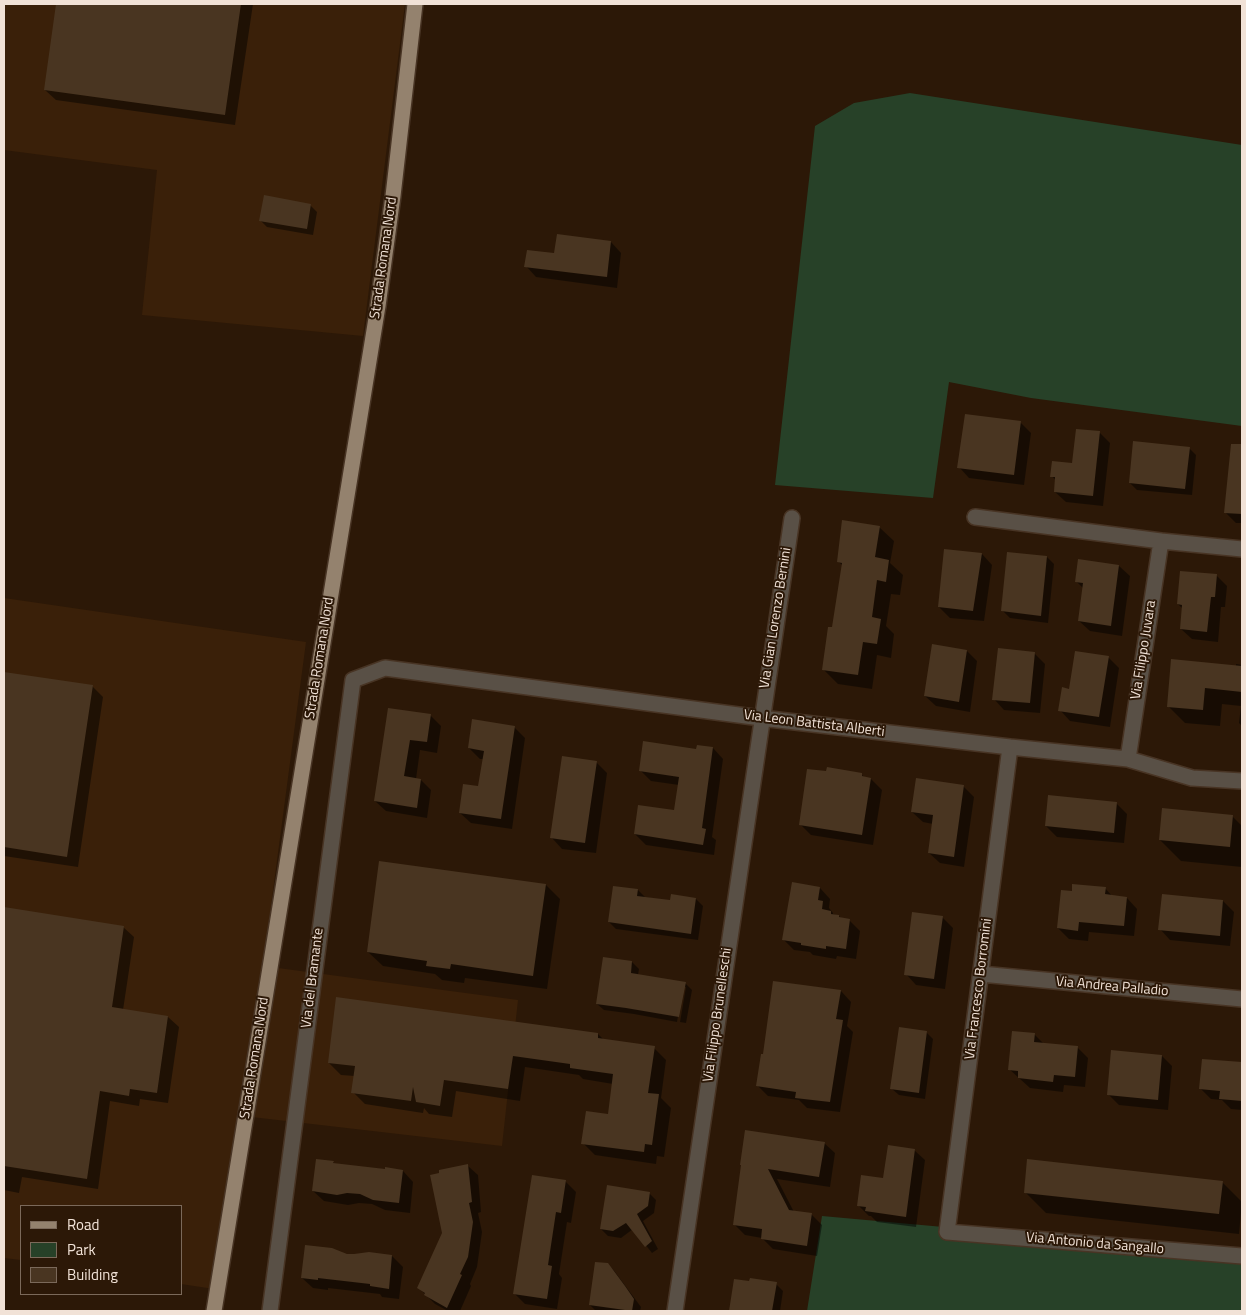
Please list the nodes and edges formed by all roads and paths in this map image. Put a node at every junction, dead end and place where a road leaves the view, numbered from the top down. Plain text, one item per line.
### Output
1 (415, 4) edge
2 (976, 517) dead end
3 (792, 518) dead end
4 (1161, 541) junction
5 (1242, 549) edge
6 (384, 668) joint
7 (761, 718) junction
8 (1010, 747) junction
9 (1128, 759) junction
10 (1242, 781) edge
11 (981, 974) junction
12 (1242, 999) edge
13 (947, 1232) joint
14 (1242, 1256) edge
15 (274, 1310) edge
16 (214, 1311) edge
17 (675, 1311) edge

1 - 16 main road, Strada Romana Nord
2 - 4 street
3 - 7 street, Via Gian Lorenzo Bernini
4 - 5 street
4 - 9 street, Via Filippo Juvara
6 - 7 street, Via Leon Battista Alberti
6 - 15 street, Via del Bramante
7 - 8 street, Via Leon Battista Alberti
7 - 17 street, Via Filippo Brunelleschi
8 - 9 street, Via Leon Battista Alberti
8 - 11 street, Via Francesco Borromini
9 - 10 street, Via Leon Battista Alberti
11 - 12 street, Via Andrea Palladio
11 - 13 street, Via Francesco Borromini
13 - 14 street, Via Antonio da Sangallo

